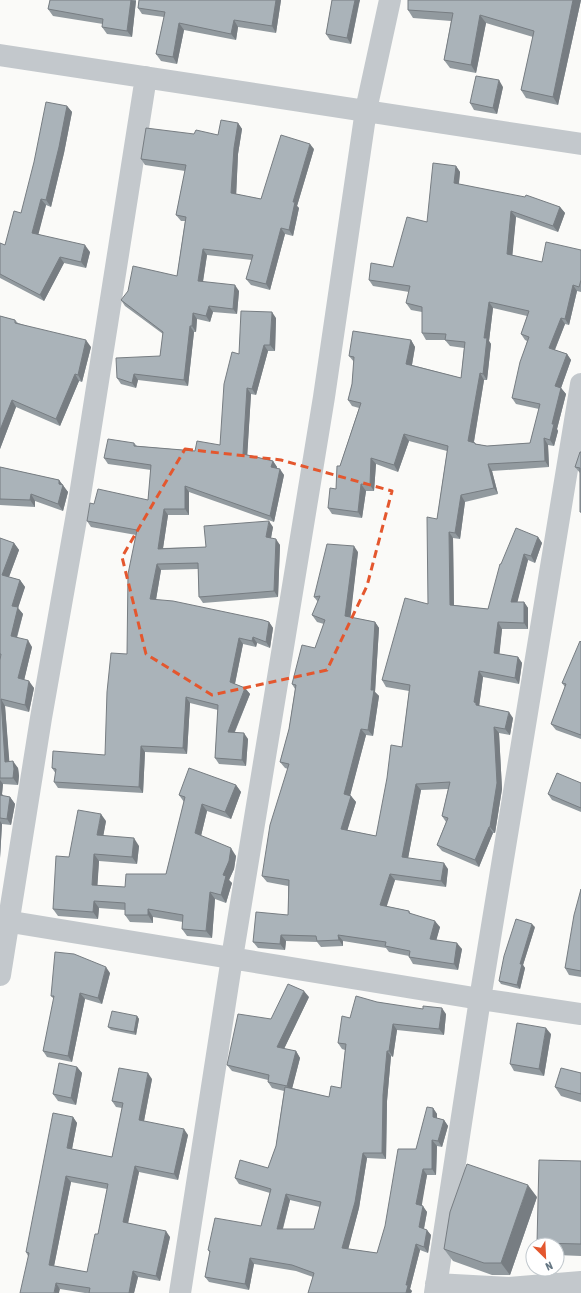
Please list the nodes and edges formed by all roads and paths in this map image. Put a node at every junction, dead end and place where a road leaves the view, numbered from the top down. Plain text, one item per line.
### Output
1 (390, 0) edge
2 (0, 55) edge
3 (146, 77) junction
4 (366, 110) junction
5 (581, 144) edge
6 (581, 384) edge
7 (4, 921) edge
8 (232, 958) junction
9 (0, 974) edge
10 (480, 1000) junction
11 (581, 1014) edge
12 (581, 1282) edge
13 (436, 1288) edge
14 (180, 1293) edge

1 - 4 street
2 - 3 street
3 - 4 street
3 - 7 street
4 - 5 street
4 - 8 street
6 - 10 street
7 - 8 street
7 - 9 street
8 - 10 street
8 - 14 street
10 - 11 street
10 - 13 street
12 - 13 street

